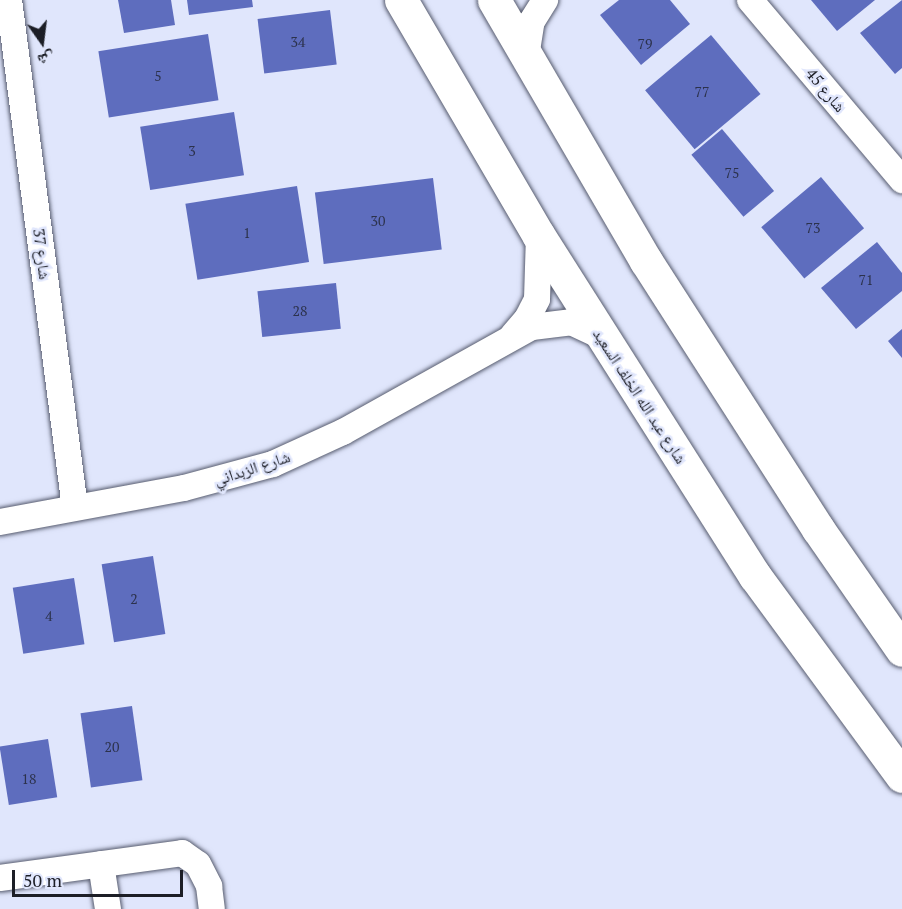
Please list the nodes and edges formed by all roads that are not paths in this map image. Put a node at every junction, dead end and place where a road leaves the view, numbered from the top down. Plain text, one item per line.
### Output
1 (9, 0) edge
2 (401, 0) edge
3 (494, 0) edge
4 (545, 0) edge
5 (750, 0) edge
6 (526, 57) junction
7 (902, 180) edge
8 (539, 236) junction
9 (513, 335) junction
10 (601, 336) junction
11 (75, 508) junction
12 (0, 522) edge
13 (902, 650) edge
14 (900, 771) edge
15 (101, 864) junction
16 (0, 878) edge
17 (108, 909) edge
18 (212, 909) edge

1 - 11 street, شارع 37
2 - 8 main road, شارع عبد الله الخلف السعيد
3 - 6 main road
4 - 6 street
5 - 7 street, شارع 45
6 - 13 main road
8 - 9 street, شارع الزبداني
8 - 10 main road, شارع عبد الله الخلف السعيد
9 - 10 street, شارع الزبداني
9 - 11 street, شارع الزبداني
10 - 14 main road, شارع عبد الله الخلف السعيد
11 - 12 street, شارع الزبداني
15 - 16 street
15 - 17 street
15 - 18 street

